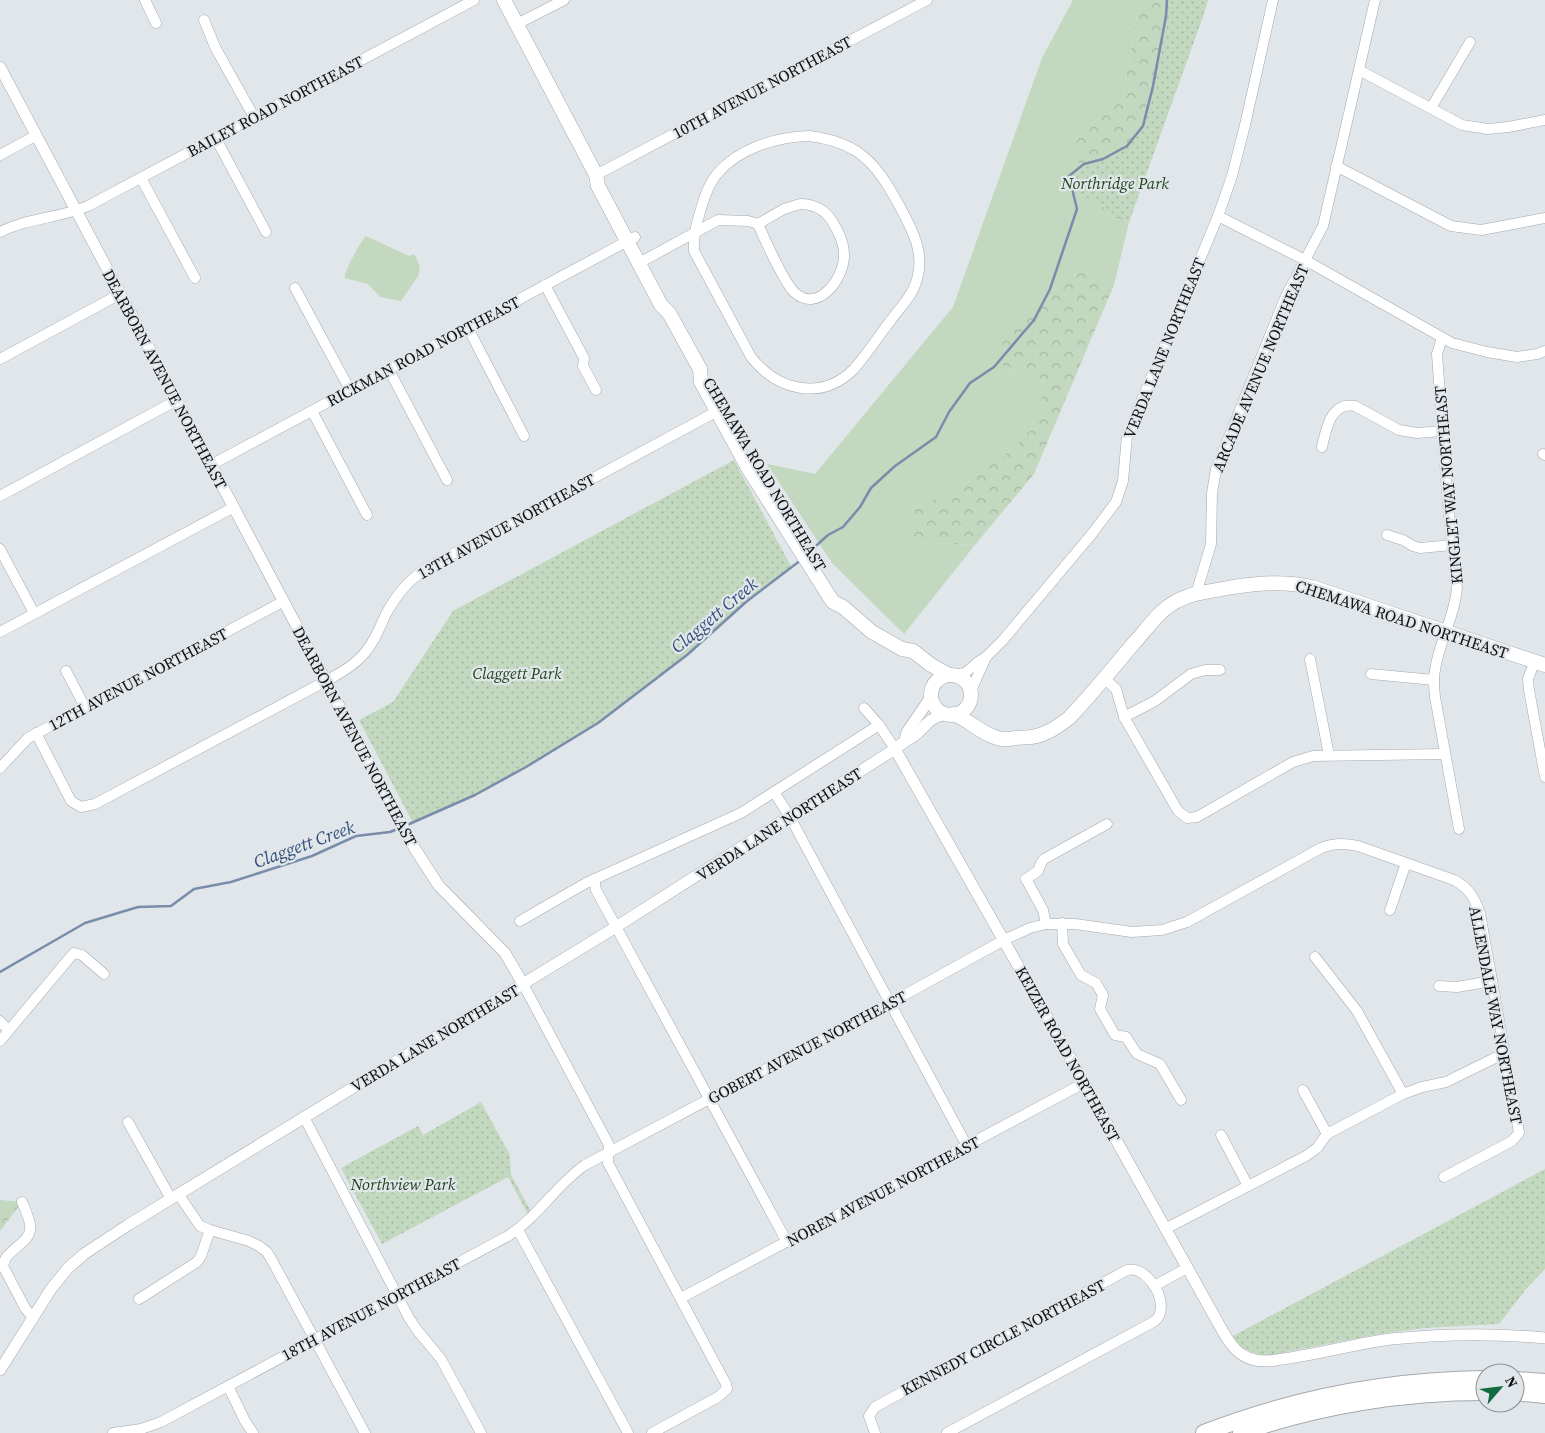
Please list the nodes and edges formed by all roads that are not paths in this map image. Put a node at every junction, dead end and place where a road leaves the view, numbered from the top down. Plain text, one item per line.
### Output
1 (144, 0) edge
2 (474, 0) edge
3 (504, 0) edge
4 (564, 0) edge
5 (927, 0) edge
6 (1273, 0) edge
7 (1375, 0) edge
8 (204, 20) dead end
9 (156, 24) dead end
10 (517, 24) junction
11 (1470, 42) dead end
12 (0, 67) edge
13 (1359, 70) junction
14 (1431, 108) junction
15 (254, 117) junction
16 (1545, 120) edge
17 (36, 136) junction
18 (215, 137) junction
19 (0, 155) edge
20 (1336, 166) junction
21 (596, 174) junction
22 (141, 178) junction
23 (76, 211) junction
24 (1218, 216) junction
25 (1545, 218) edge
26 (758, 224) junction
27 (0, 232) edge
28 (266, 232) dead end
29 (695, 232) junction
30 (631, 239) junction
31 (1305, 260) junction
32 (643, 261) junction
33 (195, 278) dead end
34 (545, 285) junction
35 (295, 288) dead end
36 (120, 294) junction
37 (468, 328) junction
38 (1442, 338) junction
39 (1545, 351) edge
40 (0, 359) edge
41 (389, 370) junction
42 (350, 390) junction
43 (596, 390) dead end
44 (177, 400) junction
45 (721, 409) junction
46 (312, 411) junction
47 (1443, 431) junction
48 (524, 436) dead end
49 (1322, 447) dead end
50 (211, 465) junction
51 (447, 480) dead end
52 (0, 496) edge
53 (234, 507) junction
54 (367, 515) dead end
55 (1387, 535) dead end
56 (1452, 546) junction
57 (0, 549) edge
58 (1196, 594) junction
59 (284, 601) junction
60 (34, 614) junction
61 (1446, 631) junction
62 (0, 632) edge
63 (902, 649) junction
64 (986, 657) junction
65 (1310, 659) dead end
66 (1540, 663) edge
67 (66, 670) dead end
68 (1220, 670) dead end
69 (1371, 674) dead end
70 (952, 675) junction
71 (1104, 678) junction
72 (1434, 680) junction
73 (326, 681) junction
74 (931, 694) junction
75 (970, 696) junction
76 (85, 707) junction
77 (864, 708) dead end
78 (950, 714) junction
79 (1124, 717) junction
80 (879, 726) junction
81 (36, 733) junction
82 (1016, 738) junction
83 (905, 740) junction
84 (895, 749) junction
85 (1445, 754) junction
86 (1329, 755) junction
87 (0, 768) edge
88 (1545, 775) edge
89 (774, 792) junction
90 (790, 817) junction
91 (1107, 824) dead end
92 (1459, 829) dead end
93 (1406, 863) junction
94 (594, 879) junction
95 (1390, 910) dead end
96 (520, 921) dead end
97 (1062, 923) junction
98 (1046, 924) junction
99 (616, 927) junction
100 (1004, 940) junction
101 (1315, 957) dead end
102 (104, 974) dead end
103 (1492, 981) junction
104 (523, 984) junction
105 (1439, 986) dead end
106 (890, 1003) junction
107 (0, 1021) edge
108 (8, 1030) junction
109 (0, 1041) edge
110 (1505, 1053) junction
111 (1084, 1083) junction
112 (1303, 1090) dead end
113 (1403, 1094) junction
114 (710, 1100) junction
115 (1182, 1100) dead end
116 (304, 1118) junction
117 (128, 1122) dead end
118 (1327, 1134) junction
119 (1221, 1135) dead end
120 (966, 1146) junction
121 (609, 1153) junction
122 (1444, 1177) dead end
123 (1248, 1186) junction
124 (175, 1197) junction
125 (22, 1202) dead end
126 (1165, 1229) junction
127 (210, 1230) junction
128 (518, 1230) junction
129 (787, 1242) junction
130 (1187, 1268) junction
131 (1154, 1286) junction
132 (397, 1295) junction
133 (681, 1298) junction
134 (139, 1299) dead end
135 (33, 1318) junction
136 (1545, 1338) edge
137 (315, 1339) junction
138 (0, 1370) edge
139 (1475, 1380) edge
140 (1525, 1381) edge
141 (1545, 1382) edge
142 (228, 1386) junction
143 (1475, 1392) edge
144 (1525, 1393) edge
145 (1545, 1395) edge
146 (114, 1433) edge
147 (254, 1433) edge
148 (366, 1433) edge
149 (481, 1433) edge
150 (628, 1433) edge
151 (652, 1433) edge
152 (875, 1433) edge
153 (947, 1433) edge
154 (1204, 1433) edge
155 (1241, 1433) edge

1 - 9 street
2 - 15 street, BAILEY ROAD NORTHEAST
3 - 10 main road, CHEMAWA ROAD NORTHEAST
4 - 10 street
5 - 21 street, 10TH AVENUE NORTHEAST
6 - 24 street, VERDA LANE NORTHEAST
7 - 13 street, ARCADE AVENUE NORTHEAST
8 - 15 street
10 - 21 main road, CHEMAWA ROAD NORTHEAST
11 - 14 street
12 - 17 street, DEARBORN AVENUE NORTHEAST
13 - 14 street
13 - 20 street, ARCADE AVENUE NORTHEAST
14 - 16 street
15 - 18 street, BAILEY ROAD NORTHEAST
17 - 19 street
17 - 23 street, DEARBORN AVENUE NORTHEAST
18 - 22 street, BAILEY ROAD NORTHEAST
18 - 28 street
20 - 25 street
20 - 31 street, ARCADE AVENUE NORTHEAST
21 - 30 main road, CHEMAWA ROAD NORTHEAST
22 - 23 street, BAILEY ROAD NORTHEAST
22 - 33 street
23 - 27 street, BAILEY ROAD NORTHEAST
23 - 36 street, DEARBORN AVENUE NORTHEAST
24 - 31 street
24 - 64 street, VERDA LANE NORTHEAST
26 - 26 street
26 - 29 street
29 - 29 street
29 - 32 street
30 - 32 main road, CHEMAWA ROAD NORTHEAST
30 - 34 street, RICKMAN ROAD NORTHEAST
31 - 38 street
31 - 58 street, ARCADE AVENUE NORTHEAST
32 - 45 main road, CHEMAWA ROAD NORTHEAST
34 - 37 street, RICKMAN ROAD NORTHEAST
34 - 43 street
35 - 42 street
36 - 40 street
36 - 44 street, DEARBORN AVENUE NORTHEAST
37 - 41 street, RICKMAN ROAD NORTHEAST
37 - 48 street
38 - 39 street
38 - 47 street, KINGLET WAY NORTHEAST
41 - 42 street, RICKMAN ROAD NORTHEAST
41 - 51 street
42 - 46 street, RICKMAN ROAD NORTHEAST
44 - 50 street, DEARBORN AVENUE NORTHEAST
44 - 52 street
45 - 63 main road, CHEMAWA ROAD NORTHEAST
45 - 73 street, 13TH AVENUE NORTHEAST
46 - 50 street, RICKMAN ROAD NORTHEAST
46 - 54 street
47 - 49 street
47 - 56 street, KINGLET WAY NORTHEAST
50 - 53 street, DEARBORN AVENUE NORTHEAST
53 - 59 street, DEARBORN AVENUE NORTHEAST
53 - 60 street
55 - 56 street
56 - 61 street, KINGLET WAY NORTHEAST
57 - 60 street
58 - 61 main road, CHEMAWA ROAD NORTHEAST
58 - 71 main road, CHEMAWA ROAD NORTHEAST
59 - 73 street, DEARBORN AVENUE NORTHEAST
59 - 76 street, 12TH AVENUE NORTHEAST
60 - 62 street
61 - 66 main road, CHEMAWA ROAD NORTHEAST
61 - 72 street, KINGLET WAY NORTHEAST
63 - 70 main road, CHEMAWA ROAD NORTHEAST
63 - 74 main road, CHEMAWA ROAD NORTHEAST
64 - 70 street, VERDA LANE NORTHEAST
64 - 75 street, VERDA LANE NORTHEAST
65 - 86 street
66 - 88 street
67 - 76 street
68 - 79 street
69 - 72 street
70 - 74 main road
70 - 75 main road
71 - 79 street
71 - 82 main road, CHEMAWA ROAD NORTHEAST
72 - 85 street, KINGLET WAY NORTHEAST
73 - 81 street, 13TH AVENUE NORTHEAST
73 - 104 street, DEARBORN AVENUE NORTHEAST
74 - 78 main road
74 - 83 street, VERDA LANE NORTHEAST
75 - 78 main road
75 - 82 main road
76 - 81 street, 12TH AVENUE NORTHEAST
77 - 80 street
78 - 82 main road, CHEMAWA ROAD NORTHEAST
78 - 83 street, VERDA LANE NORTHEAST
79 - 86 street
80 - 84 street
80 - 89 street
81 - 87 street, 12TH AVENUE NORTHEAST
83 - 84 street, VERDA LANE NORTHEAST
84 - 90 street, VERDA LANE NORTHEAST
84 - 100 street, KEIZER ROAD NORTHEAST
85 - 86 street
85 - 92 street, KINGLET WAY NORTHEAST
89 - 90 street
89 - 94 street
90 - 99 street, VERDA LANE NORTHEAST
90 - 106 street
91 - 98 street
93 - 95 street
93 - 97 street, ALLENDALE WAY NORTHEAST
93 - 103 street, ALLENDALE WAY NORTHEAST
94 - 96 street
94 - 99 street
97 - 98 street, ALLENDALE WAY NORTHEAST
97 - 115 street
98 - 100 street, ALLENDALE WAY NORTHEAST
99 - 104 street, VERDA LANE NORTHEAST
99 - 114 street
100 - 106 street, GOBERT AVENUE NORTHEAST
100 - 111 street, KEIZER ROAD NORTHEAST
101 - 113 street
102 - 108 street
103 - 105 street
103 - 110 street, ALLENDALE WAY NORTHEAST
104 - 116 street, VERDA LANE NORTHEAST
104 - 121 street, DEARBORN AVENUE NORTHEAST
106 - 114 street, GOBERT AVENUE NORTHEAST
106 - 120 street
107 - 108 street
108 - 109 street
110 - 113 street
110 - 122 street, ALLENDALE WAY NORTHEAST
111 - 120 street, NOREN AVENUE NORTHEAST
111 - 126 street, KEIZER ROAD NORTHEAST
112 - 118 street
113 - 118 street
114 - 121 street, GOBERT AVENUE NORTHEAST
114 - 129 street
116 - 124 street, VERDA LANE NORTHEAST
116 - 132 street
117 - 124 street
118 - 123 street
119 - 123 street
120 - 129 street, NOREN AVENUE NORTHEAST
121 - 128 street, 18TH AVENUE NORTHEAST
121 - 133 street, DEARBORN AVENUE NORTHEAST
123 - 126 street
124 - 127 street
124 - 135 street, VERDA LANE NORTHEAST
125 - 135 street
126 - 130 street, KEIZER ROAD NORTHEAST
127 - 134 street
127 - 137 street
128 - 132 street, 18TH AVENUE NORTHEAST
128 - 150 street
129 - 133 street, NOREN AVENUE NORTHEAST
130 - 131 street
130 - 136 street, KEIZER ROAD NORTHEAST
131 - 152 street, KENNEDY CIRCLE NORTHEAST
131 - 153 street
132 - 137 street, 18TH AVENUE NORTHEAST
132 - 149 street
133 - 151 street, DEARBORN AVENUE NORTHEAST
135 - 138 street, VERDA LANE NORTHEAST
137 - 142 street, 18TH AVENUE NORTHEAST
137 - 148 street
139 - 154 highway
140 - 141 highway
142 - 146 street, 18TH AVENUE NORTHEAST
142 - 147 street
143 - 155 highway
144 - 145 highway

